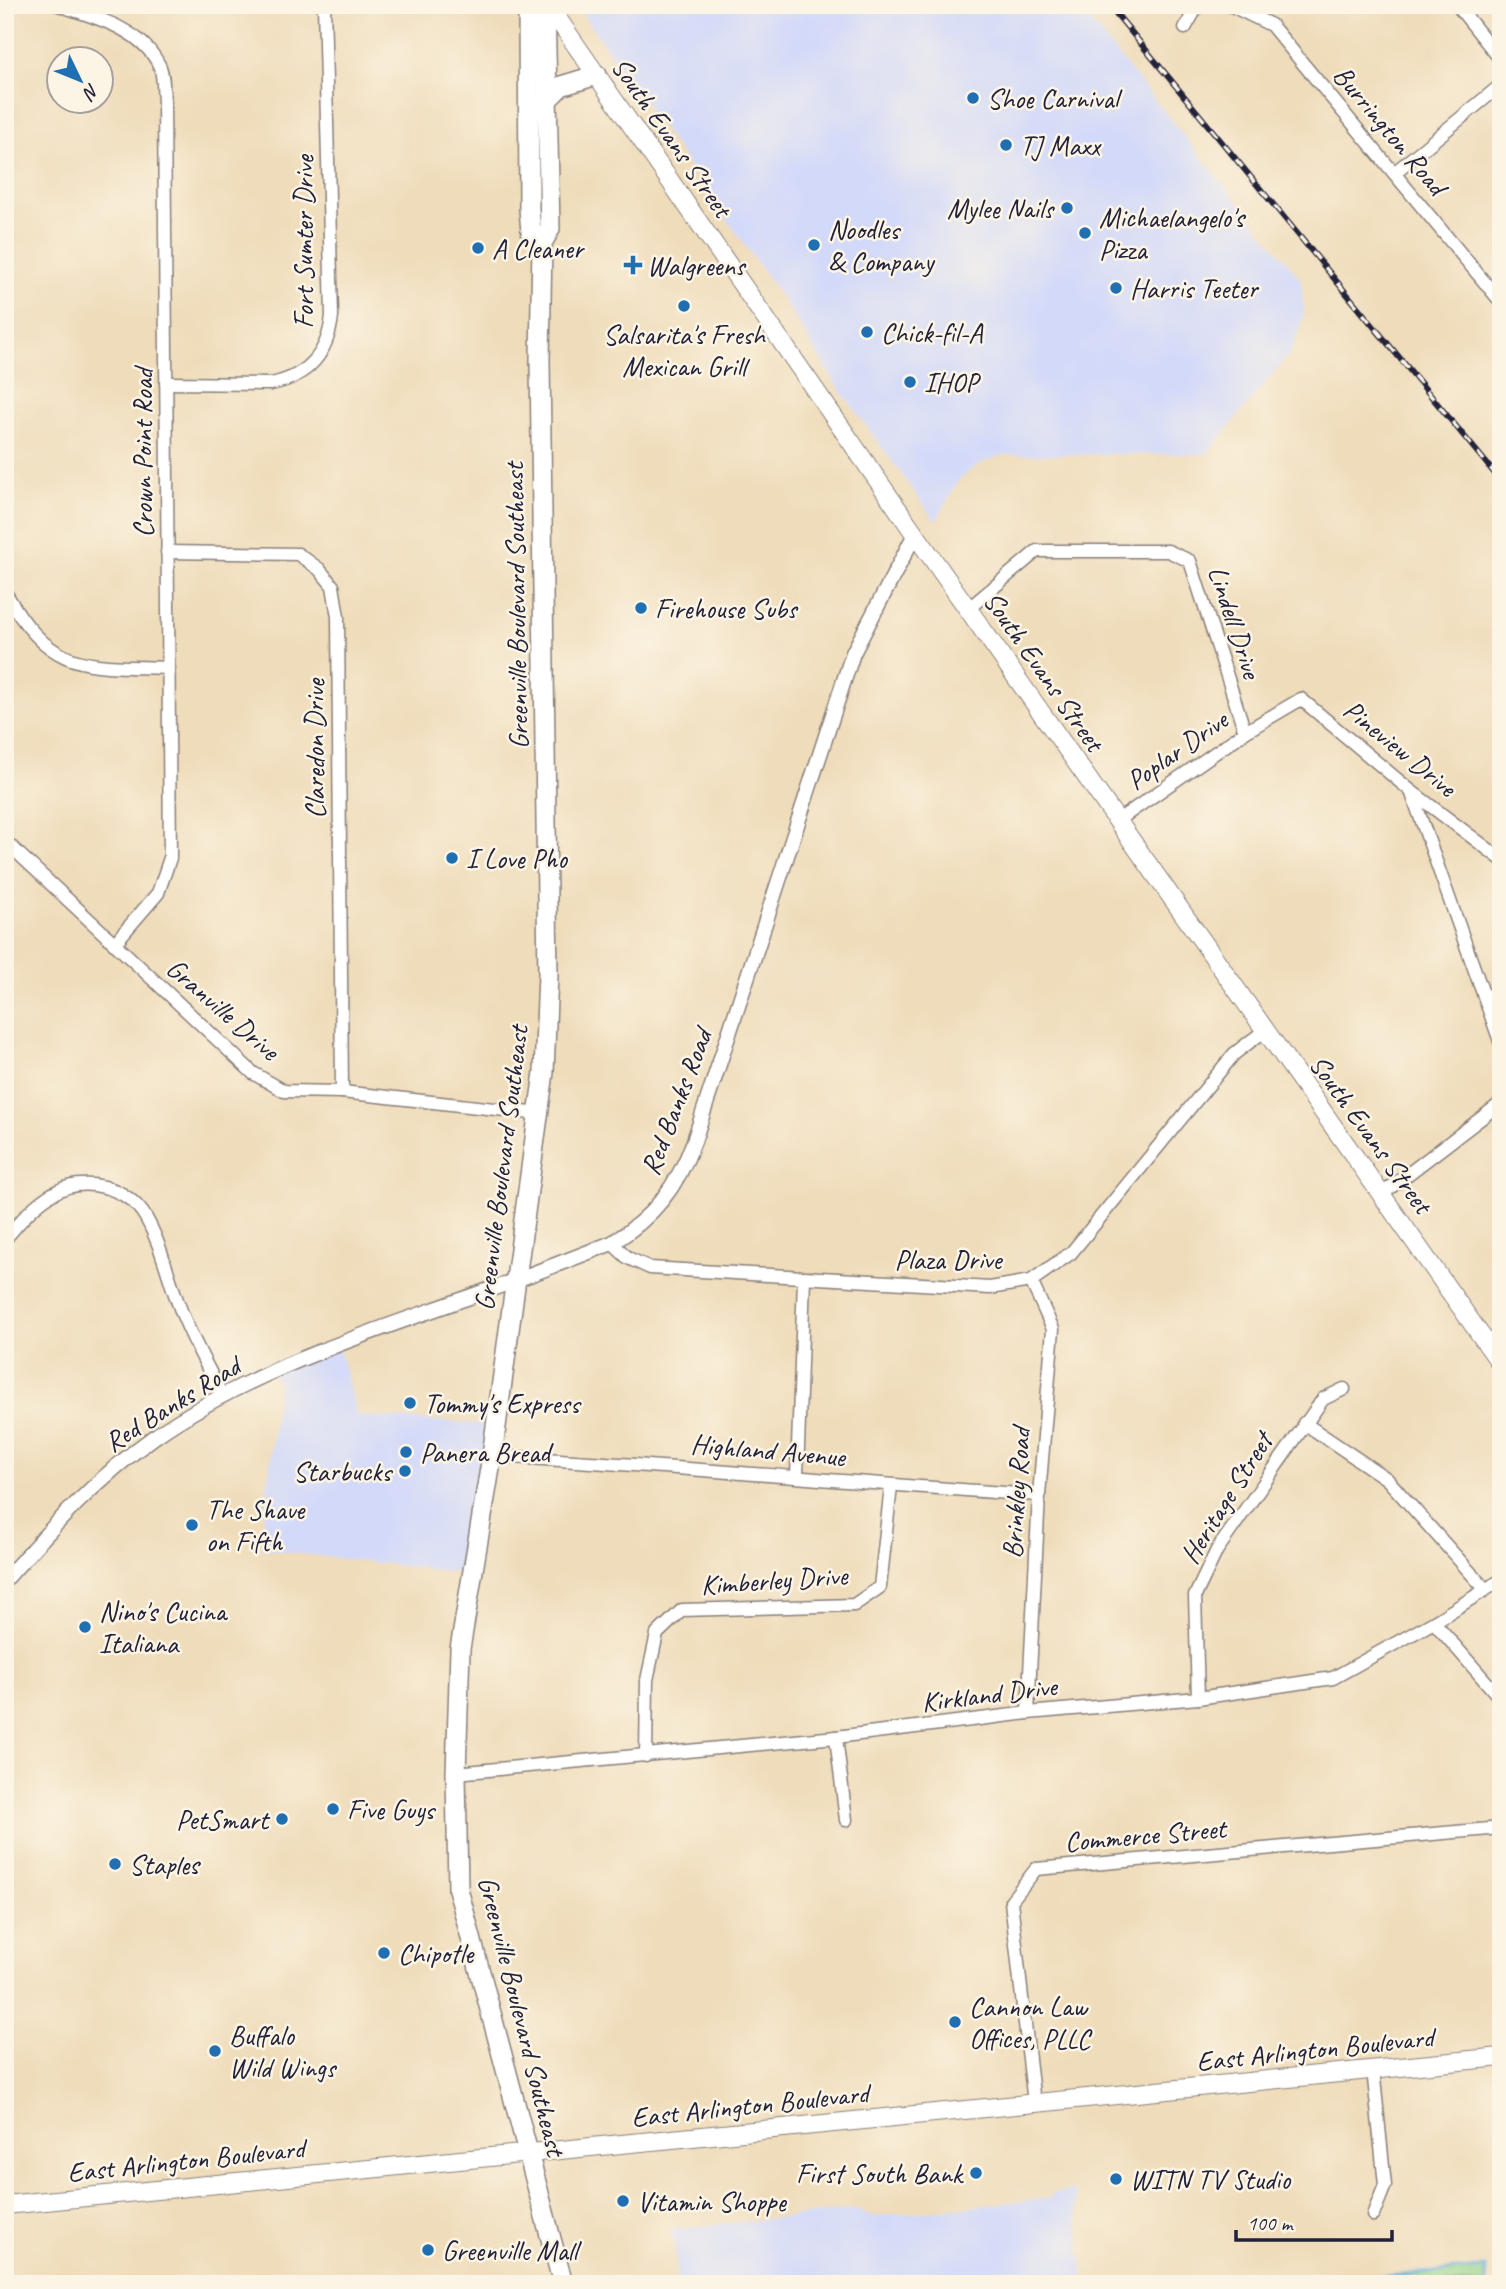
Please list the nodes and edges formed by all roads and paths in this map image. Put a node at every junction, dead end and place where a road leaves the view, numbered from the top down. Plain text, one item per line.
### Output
1 (8, 5) edge
2 (58, 5) edge
3 (324, 5) edge
4 (528, 5) edge
5 (547, 5) edge
6 (1198, 5) edge
7 (1230, 5) edge
8 (1457, 5) edge
9 (5, 12) edge
10 (1185, 28) dead end
11 (1501, 60) edge
12 (597, 75) junction
13 (1501, 85) edge
14 (547, 100) junction
15 (1394, 173) junction
16 (542, 243) junction
17 (1501, 302) edge
18 (166, 383) junction
19 (915, 534) junction
20 (167, 552) junction
21 (5, 592) edge
22 (968, 609) junction
23 (169, 668) junction
24 (1301, 699) joint
25 (1245, 732) junction
26 (1411, 791) junction
27 (1117, 821) junction
28 (5, 841) edge
29 (1501, 859) edge
30 (114, 944) junction
31 (1264, 1031) junction
32 (1501, 1044) edge
33 (341, 1092) junction
34 (1501, 1102) edge
35 (541, 1114) junction
36 (1382, 1194) junction
37 (5, 1239) edge
38 (612, 1243) junction
39 (804, 1279) junction
40 (516, 1281) junction
41 (1031, 1281) junction
42 (5, 1290) edge
43 (5, 1308) edge
44 (1501, 1364) edge
45 (1344, 1389) dead end
46 (222, 1396) junction
47 (1304, 1423) junction
48 (492, 1456) junction
49 (797, 1475) junction
50 (891, 1486) junction
51 (1039, 1495) junction
52 (5, 1580) edge
53 (1501, 1580) edge
54 (1485, 1590) junction
55 (1434, 1622) junction
56 (1198, 1698) junction
57 (1501, 1699) edge
58 (1028, 1713) junction
59 (836, 1737) junction
60 (646, 1755) junction
61 (456, 1773) junction
62 (846, 1820) dead end
63 (1501, 1828) edge
64 (1501, 2057) edge
65 (1373, 2069) junction
66 (1034, 2103) junction
67 (526, 2153) junction
68 (5, 2204) edge
69 (1373, 2216) dead end
70 (563, 2284) edge

1 - 9 street
2 - 18 street, Crown Point Road
3 - 18 street, Fort Sumter Drive
4 - 16 highway, Greenville Boulevard Southeast
5 - 12 main road, South Evans Street
5 - 14 highway
6 - 10 street
7 - 15 street, Burrington Road
8 - 11 street
12 - 14 highway
12 - 19 main road, South Evans Street
13 - 15 street
14 - 16 highway
15 - 17 street, Burrington Road
16 - 35 highway, Greenville Boulevard Southeast
18 - 20 street, Crown Point Road
19 - 22 main road, South Evans Street
19 - 38 street, Red Banks Road
20 - 23 street, Crown Point Road
20 - 33 street, Claredon Drive
21 - 23 street
22 - 25 street, Lindell Drive
22 - 27 main road, South Evans Street
23 - 30 street, Crown Point Road
24 - 25 street, Poplar Drive
24 - 26 street, Pineview Drive
25 - 27 street, Poplar Drive
26 - 29 street, Pineview Drive
26 - 32 street
27 - 31 main road, South Evans Street
28 - 30 street, Granville Drive
30 - 33 street, Granville Drive
31 - 36 main road, South Evans Street
31 - 41 street, Plaza Drive
33 - 35 street, Granville Drive
34 - 36 street
35 - 40 highway, Greenville Boulevard Southeast
36 - 44 main road, South Evans Street
37 - 46 street
38 - 39 street, Plaza Drive
38 - 40 street, Red Banks Road
39 - 41 street, Plaza Drive
39 - 49 street
40 - 46 street, Red Banks Road
40 - 48 highway, Greenville Boulevard Southeast
41 - 51 street, Brinkley Road
42 - 43 street
45 - 47 street, Heritage Street
46 - 52 street, Red Banks Road
47 - 54 street
47 - 56 street, Heritage Street
48 - 49 street, Highland Avenue
48 - 61 highway, Greenville Boulevard Southeast
49 - 50 street, Highland Avenue
50 - 51 street, Highland Avenue
50 - 60 street, Kimberley Drive
51 - 58 street, Brinkley Road
53 - 54 street, Kirkland Drive
54 - 55 street, Kirkland Drive
55 - 56 street, Kirkland Drive
55 - 57 street
56 - 58 street, Kirkland Drive
58 - 59 street, Kirkland Drive
59 - 60 street, Kirkland Drive
59 - 62 street
60 - 61 street, Kirkland Drive
61 - 67 highway, Greenville Boulevard Southeast
63 - 66 street, Commerce Street
64 - 65 main road, East Arlington Boulevard
65 - 66 main road, East Arlington Boulevard
65 - 69 street
66 - 67 main road, East Arlington Boulevard
67 - 68 main road, East Arlington Boulevard
67 - 70 highway, Greenville Boulevard Southeast

